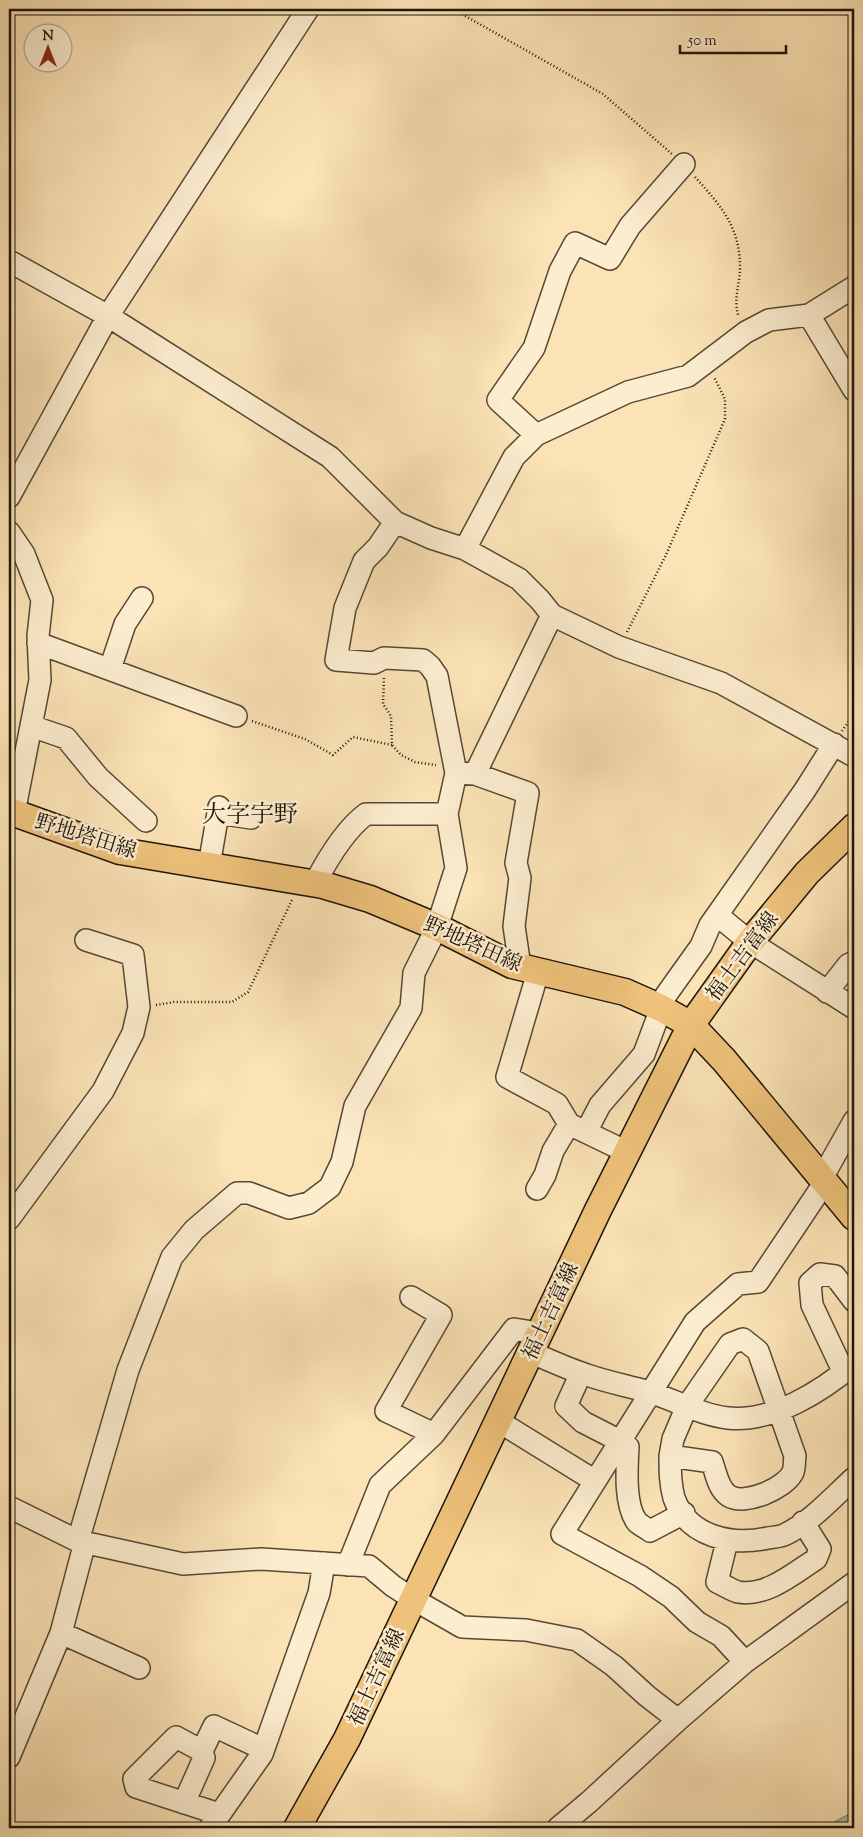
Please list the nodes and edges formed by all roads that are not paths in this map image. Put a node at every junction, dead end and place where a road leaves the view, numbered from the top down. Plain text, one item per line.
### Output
1 (308, 9) edge
2 (684, 164) road end
3 (9, 262) edge
4 (854, 287) edge
5 (809, 315) junction
6 (108, 316) junction
7 (854, 390) edge
8 (536, 435) junction
9 (9, 497) edge
10 (395, 522) junction
11 (9, 532) edge
12 (465, 549) junction
13 (142, 598) dead end
14 (552, 616) junction
15 (38, 643) junction
16 (110, 669) junction
17 (236, 716) road end
18 (31, 726) junction
19 (834, 744) junction
20 (854, 756) edge
21 (462, 771) junction
22 (12, 812) edge
23 (447, 814) junction
24 (251, 818) dead end
25 (146, 820) dead end
26 (854, 827) edge
27 (209, 866) junction
28 (308, 882) junction
29 (717, 916) junction
30 (437, 927) junction
31 (86, 940) dead end
32 (750, 942) junction
33 (854, 962) edge
34 (529, 969) junction
35 (827, 992) junction
36 (662, 1008) junction
37 (854, 1008) edge
38 (691, 1025) junction
39 (854, 1121) edge
40 (578, 1128) junction
41 (627, 1152) junction
42 (824, 1180) junction
43 (537, 1189) dead end
44 (854, 1217) edge
45 (9, 1219) edge
46 (411, 1297) dead end
47 (854, 1301) edge
48 (535, 1342) junction
49 (849, 1369) edge
50 (582, 1373) junction
51 (650, 1392) junction
52 (687, 1406) junction
53 (779, 1411) junction
54 (498, 1421) junction
55 (434, 1434) junction
56 (620, 1441) junction
57 (670, 1456) junction
58 (854, 1478) edge
59 (595, 1481) junction
60 (9, 1507) edge
61 (684, 1513) junction
62 (803, 1522) junction
63 (82, 1541) junction
64 (727, 1541) junction
65 (324, 1563) junction
66 (348, 1565) junction
67 (854, 1583) edge
68 (413, 1599) junction
69 (61, 1633) junction
70 (745, 1662) junction
71 (139, 1668) dead end
72 (678, 1720) junction
73 (263, 1749) junction
74 (202, 1751) junction
75 (9, 1757) edge
76 (184, 1803) junction
77 (215, 1821) edge
78 (297, 1828) edge
79 (558, 1828) edge

1 - 6 street
2 - 8 street
3 - 6 street
4 - 5 street
5 - 7 street
5 - 8 street
6 - 9 street
6 - 10 street
8 - 12 street
10 - 12 street
10 - 21 street
11 - 15 street
12 - 14 street
13 - 16 street
14 - 19 street
14 - 21 street
15 - 16 street
15 - 18 street
16 - 17 street
18 - 22 street
18 - 25 street
19 - 20 street
19 - 29 street
21 - 23 street
21 - 34 street
22 - 27 main road, 野地塔田線
23 - 28 street
23 - 30 street
24 - 27 street
26 - 32 main road, 福土吉富線
27 - 28 main road, 野地塔田線
28 - 30 main road, 野地塔田線
29 - 32 street
29 - 36 street
30 - 34 main road, 野地塔田線
30 - 63 street
31 - 45 street
32 - 35 street
32 - 38 main road, 福土吉富線
33 - 35 street
34 - 36 main road, 野地塔田線
34 - 40 street
35 - 37 street
36 - 38 main road, 野地塔田線
36 - 40 street
38 - 41 main road, 福土吉富線
38 - 42 main road, 野地塔田線
39 - 42 street
40 - 41 street
40 - 43 street
41 - 48 main road, 福土吉富線
42 - 44 main road, 野地塔田線
42 - 51 street
46 - 55 street
47 - 49 street
48 - 50 street
48 - 54 main road, 福土吉富線
48 - 55 street
49 - 53 street
50 - 51 street
50 - 56 street
51 - 52 street
51 - 56 street
52 - 53 street
52 - 53 street
52 - 57 street
53 - 57 street
54 - 59 street
54 - 68 main road, 福土吉富線
55 - 66 street
56 - 59 street
56 - 61 street
57 - 61 street
58 - 62 street
59 - 70 street
60 - 63 street
61 - 64 street
62 - 64 street
62 - 64 street
63 - 65 street
63 - 69 street
65 - 66 street
65 - 73 street
66 - 68 street
67 - 70 street
68 - 72 street
68 - 78 main road, 福土吉富線
69 - 71 street
69 - 75 street
70 - 72 street
72 - 79 street
73 - 74 street
73 - 77 street
74 - 76 street
74 - 76 street
76 - 77 street

